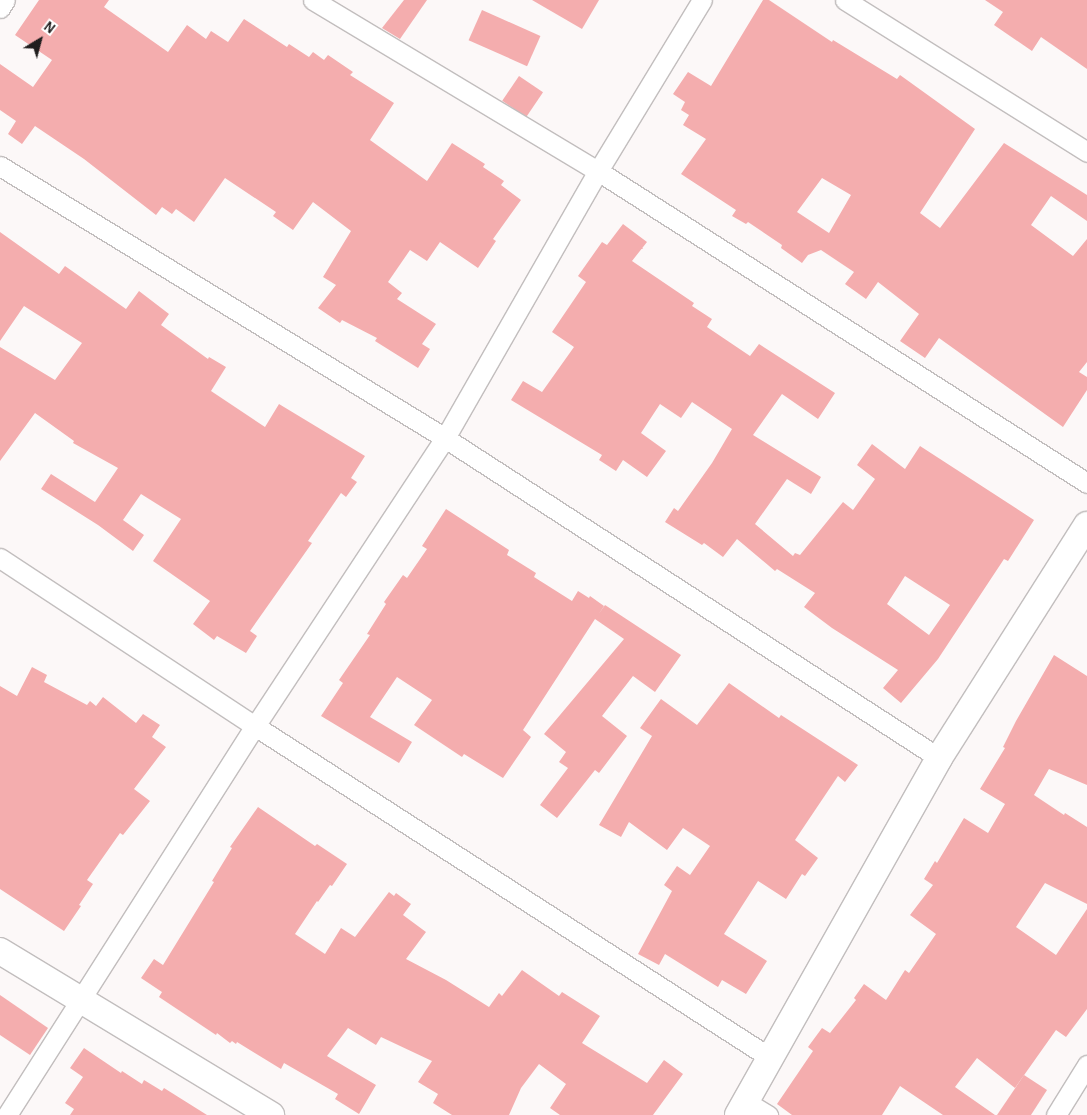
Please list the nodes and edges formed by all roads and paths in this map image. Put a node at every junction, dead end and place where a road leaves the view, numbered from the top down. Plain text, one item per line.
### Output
1 (5, 0) edge
2 (312, 0) edge
3 (702, 0) edge
4 (845, 0) edge
5 (0, 8) edge
6 (1087, 152) edge
7 (0, 166) edge
8 (598, 171) junction
9 (446, 438) junction
10 (1087, 483) edge
11 (1087, 525) edge
12 (0, 558) edge
13 (255, 726) junction
14 (938, 758) junction
15 (0, 950) edge
16 (80, 999) junction
17 (769, 1057) junction
18 (1087, 1065) edge
19 (751, 1111) edge
20 (7, 1115) edge
21 (271, 1115) edge
22 (1056, 1115) edge

1 - 5 street
2 - 8 street
3 - 8 street
4 - 6 street
7 - 9 street
8 - 9 street
8 - 10 street
9 - 13 street
9 - 14 street
11 - 14 main road
12 - 13 street
13 - 16 street
13 - 17 street
14 - 17 main road
15 - 16 main road
16 - 20 street
16 - 21 main road
17 - 19 main road
18 - 22 street

